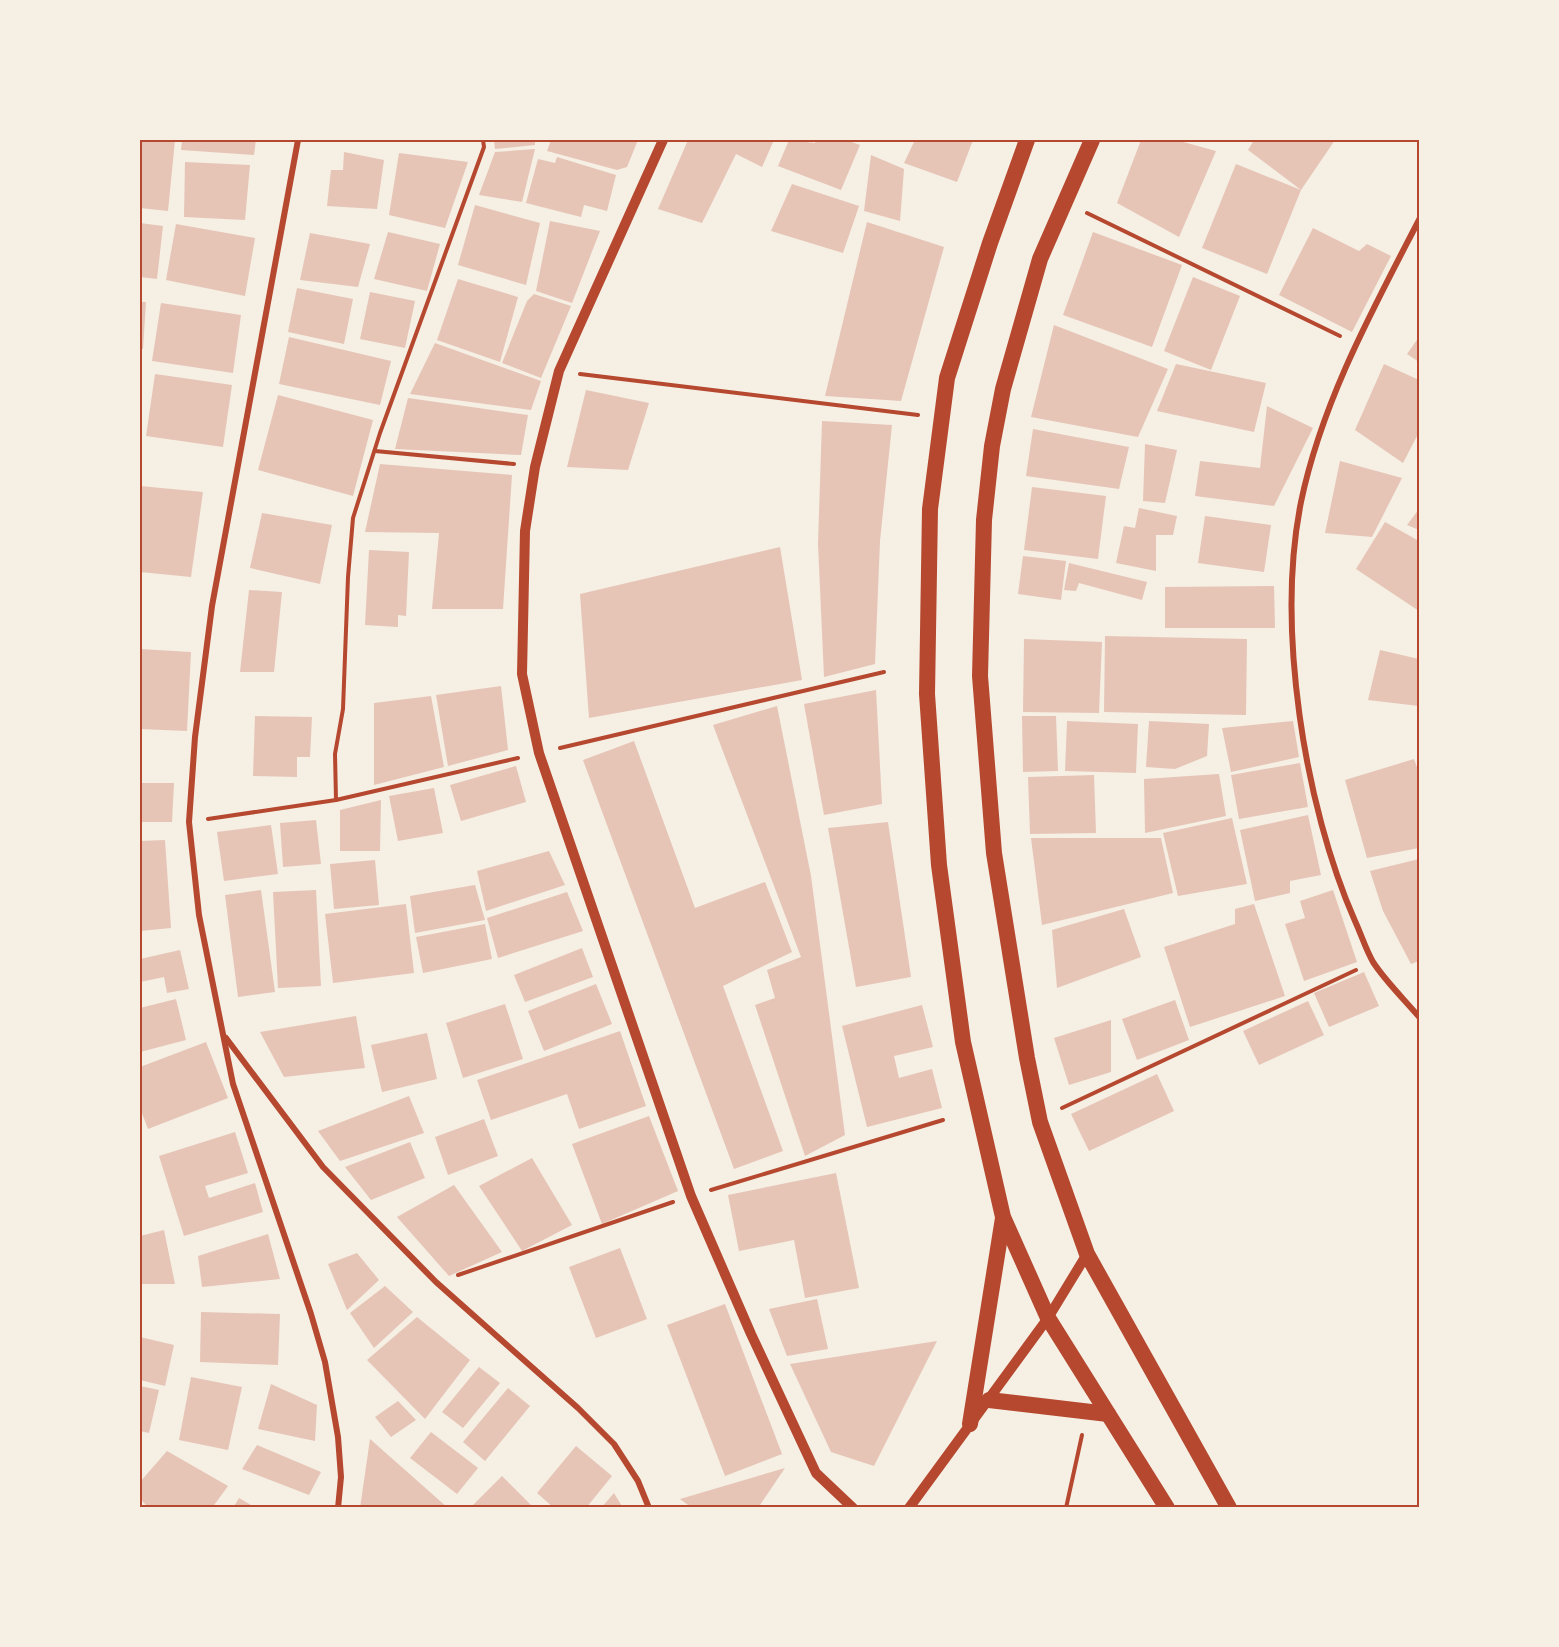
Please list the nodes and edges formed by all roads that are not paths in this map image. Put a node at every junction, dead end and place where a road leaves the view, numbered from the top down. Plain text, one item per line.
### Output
1 (298, 140) edge
2 (663, 140) edge
3 (1027, 140) edge
4 (1092, 140) edge
5 (1419, 218) edge
6 (1419, 1018) edge
7 (224, 1035) junction
8 (1003, 1217) junction
9 (1087, 1254) junction
10 (1048, 1318) junction
11 (989, 1400) junction
12 (1108, 1414) junction
13 (970, 1424) junction
14 (338, 1508) edge
15 (649, 1508) edge
16 (853, 1508) edge
17 (909, 1508) edge
18 (1167, 1508) edge
19 (1229, 1508) edge

1 - 7 street
2 - 16 street
3 - 8 highway
4 - 9 highway
5 - 6 street
7 - 14 street
7 - 15 street
8 - 10 highway
8 - 13 highway
9 - 10 street
9 - 19 highway
10 - 11 street
10 - 12 highway
11 - 12 highway
11 - 13 street
12 - 18 highway
13 - 17 street

